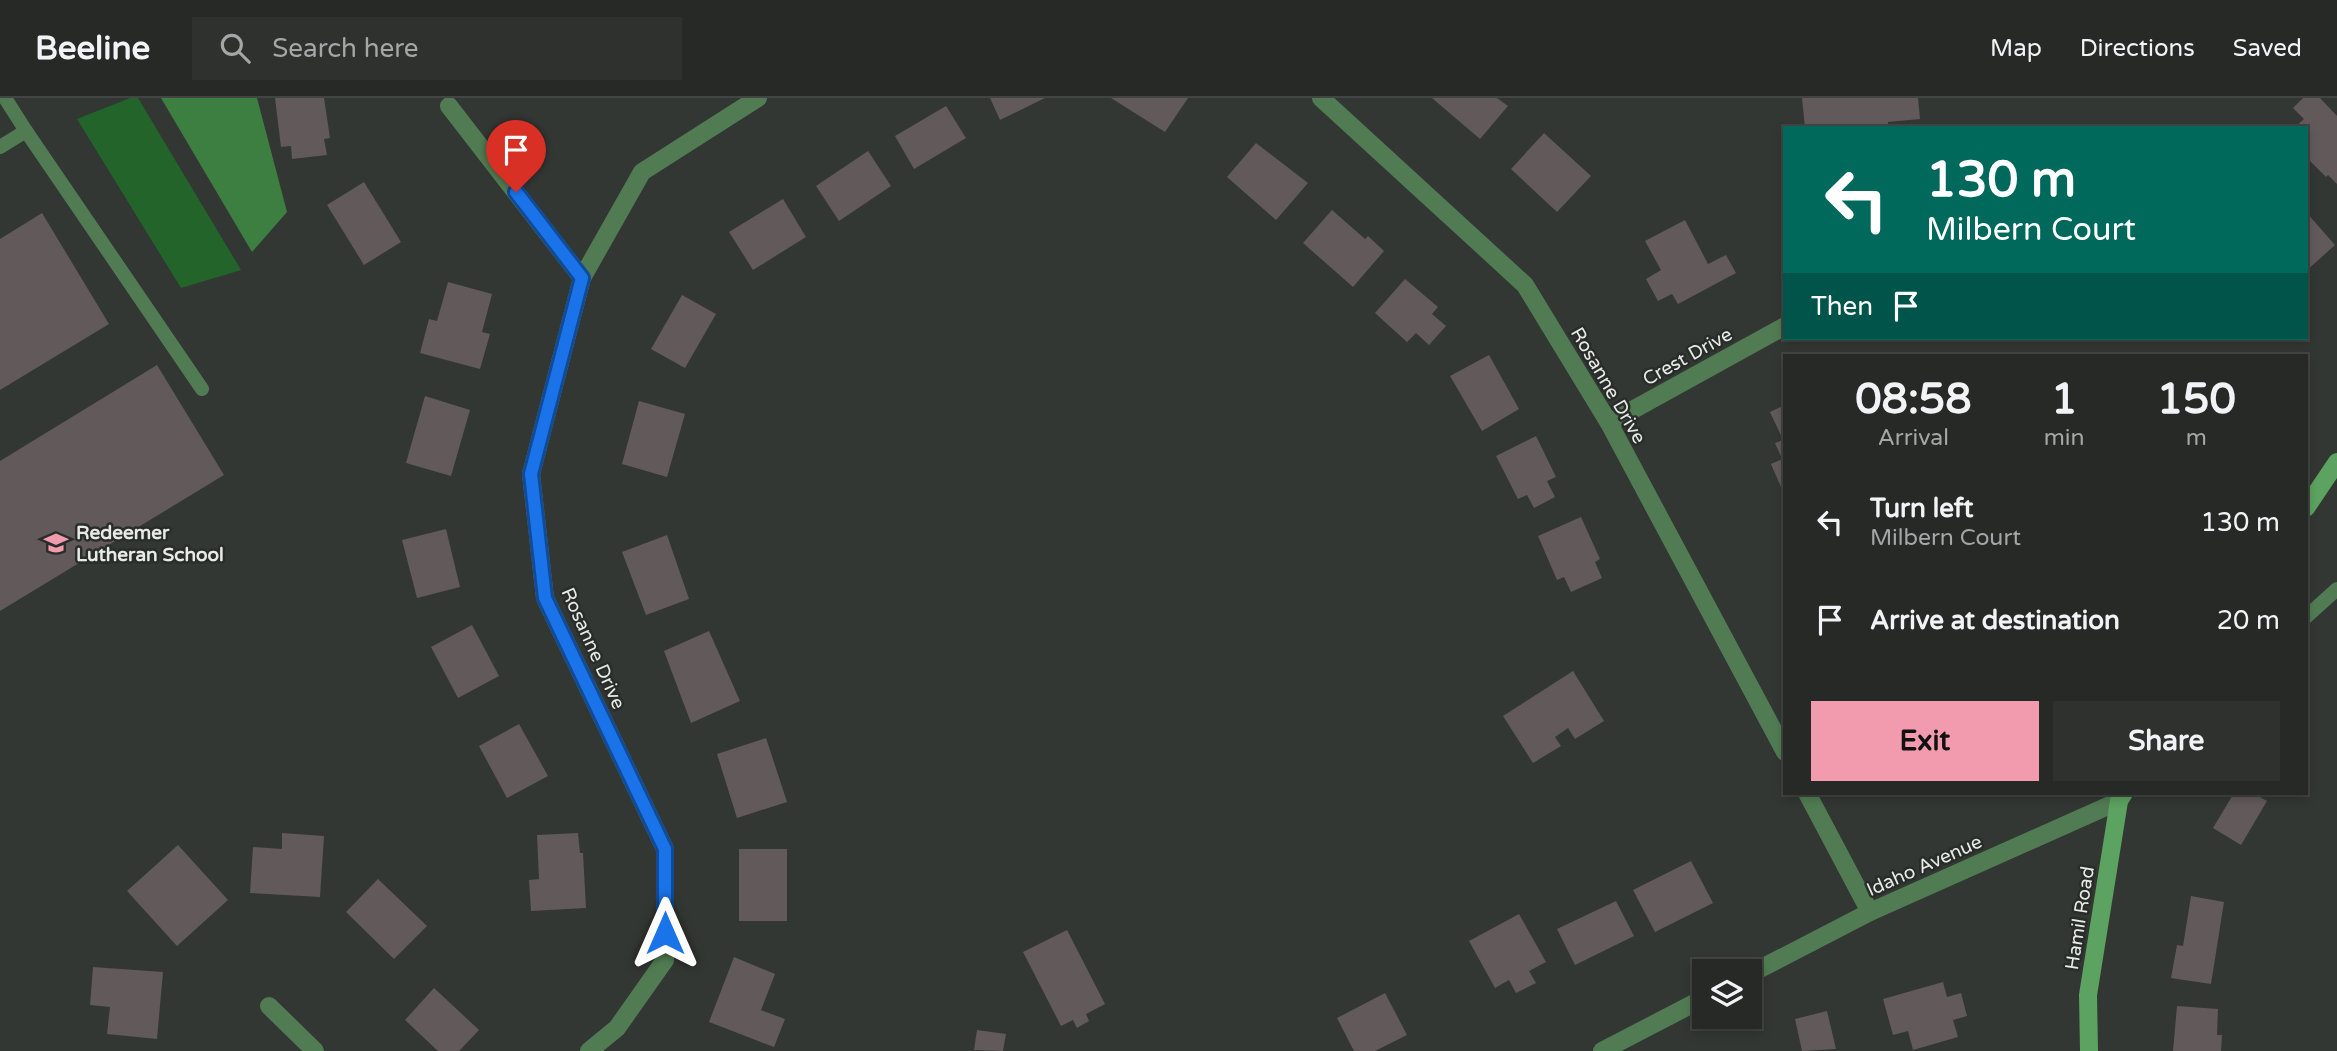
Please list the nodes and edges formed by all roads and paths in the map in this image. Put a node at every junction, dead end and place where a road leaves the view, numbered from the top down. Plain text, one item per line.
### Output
1 (5, 98) edge
2 (758, 98) edge
3 (1321, 98) edge
4 (449, 106) dead end
5 (26, 131) junction
6 (0, 147) edge
7 (582, 278) junction
8 (1783, 327) edge
9 (202, 389) dead end
10 (1609, 423) junction
11 (2337, 462) edge
12 (2308, 505) edge
13 (2337, 589) edge
14 (2308, 615) edge
15 (1783, 748) edge
16 (1808, 795) edge
17 (2121, 797) edge
18 (1870, 912) junction
19 (1762, 968) edge
20 (1692, 1004) edge
21 (270, 1006) dead end
22 (316, 1051) edge
23 (589, 1051) edge
24 (1602, 1051) edge
25 (2089, 1051) edge

1 - 5 lane
2 - 7 street, Rosanne Drive
3 - 10 street, Rosanne Drive
4 - 7 street
5 - 6 lane
5 - 9 lane
7 - 23 street, Rosanne Drive
8 - 10 street, Crest Drive
10 - 15 street, Rosanne Drive
11 - 12 street
13 - 14 lane
16 - 18 street
17 - 18 street, Idaho Avenue
17 - 25 street, Hamil Road
18 - 19 street, Idaho Avenue
20 - 24 street
21 - 22 street

